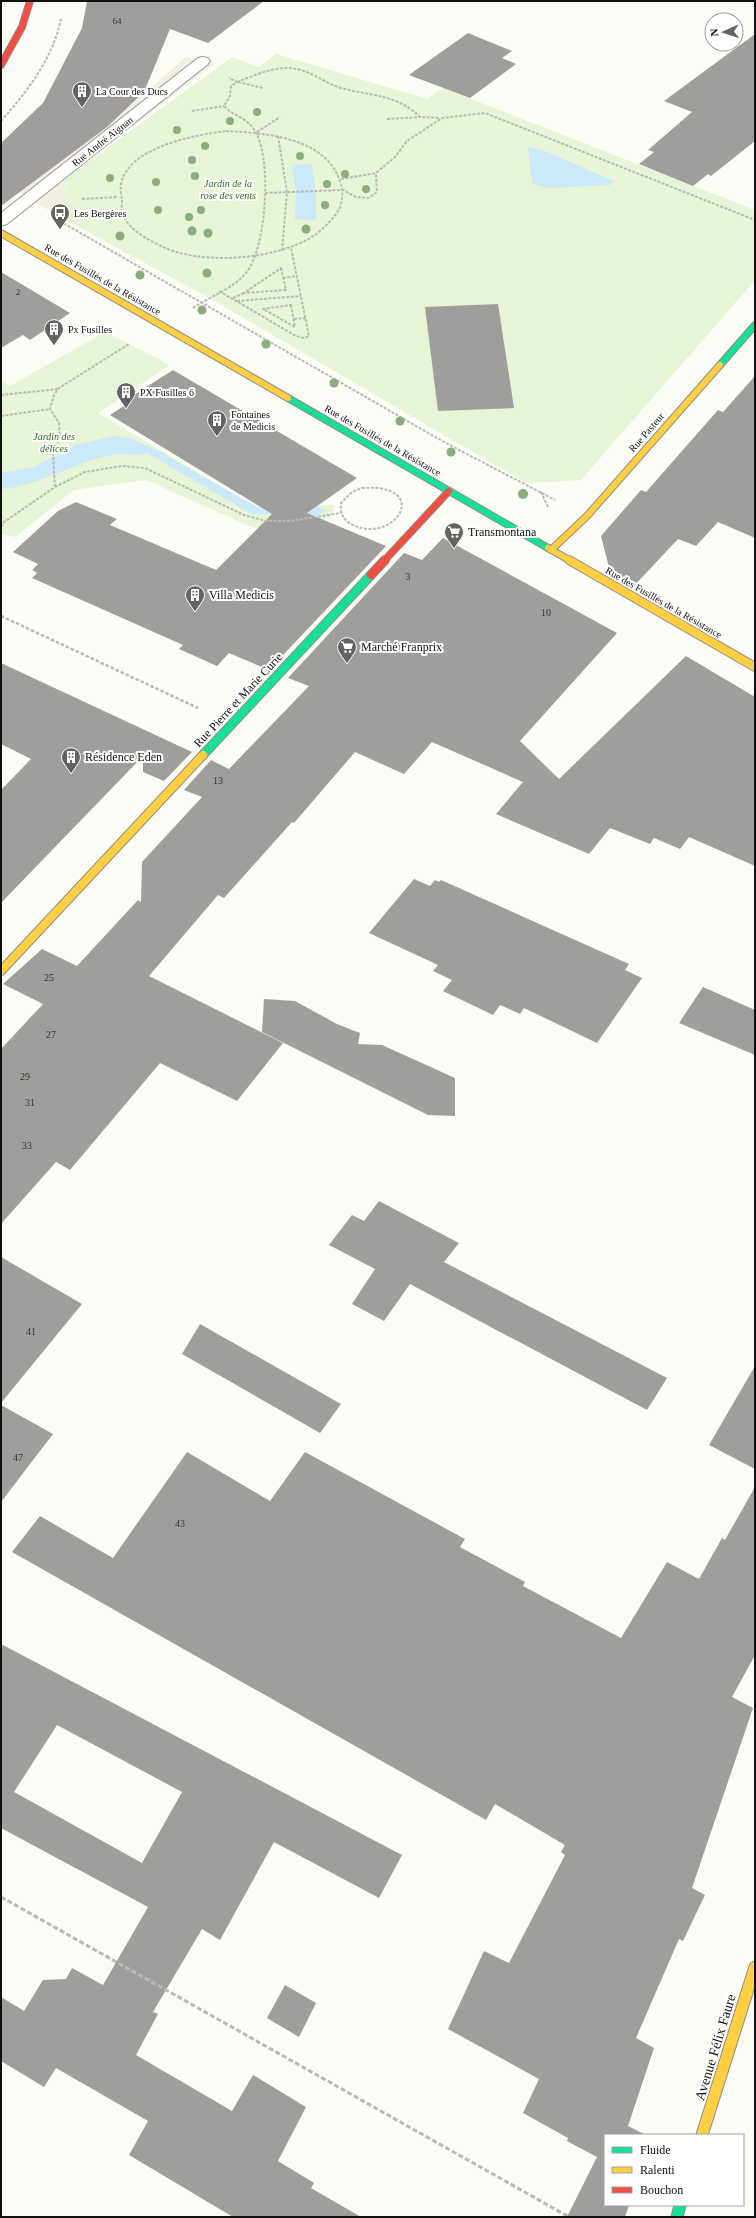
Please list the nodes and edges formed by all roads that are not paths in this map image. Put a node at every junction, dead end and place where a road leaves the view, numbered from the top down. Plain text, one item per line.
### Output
1 (30, 1) edge
2 (200, 64) road end
3 (1, 65) edge
4 (1, 221) edge
5 (1, 233) edge
6 (755, 325) edge
7 (449, 491) junction
8 (551, 550) junction
9 (755, 667) edge
10 (1, 971) edge
11 (755, 1967) edge
12 (702, 2134) edge
13 (680, 2206) edge
14 (677, 2217) edge

1 - 3 street
2 - 4 street, Rue André Aignan
5 - 7 street, Rue des Fusillés de la Résistance
6 - 8 street, Rue Pasteur
7 - 8 street, Rue des Fusillés de la Résistance
7 - 10 street, Rue Pierre et Marie Curie
8 - 9 street, Rue des Fusillés de la Résistance
11 - 12 street, Avenue Félix Faure
13 - 14 street

